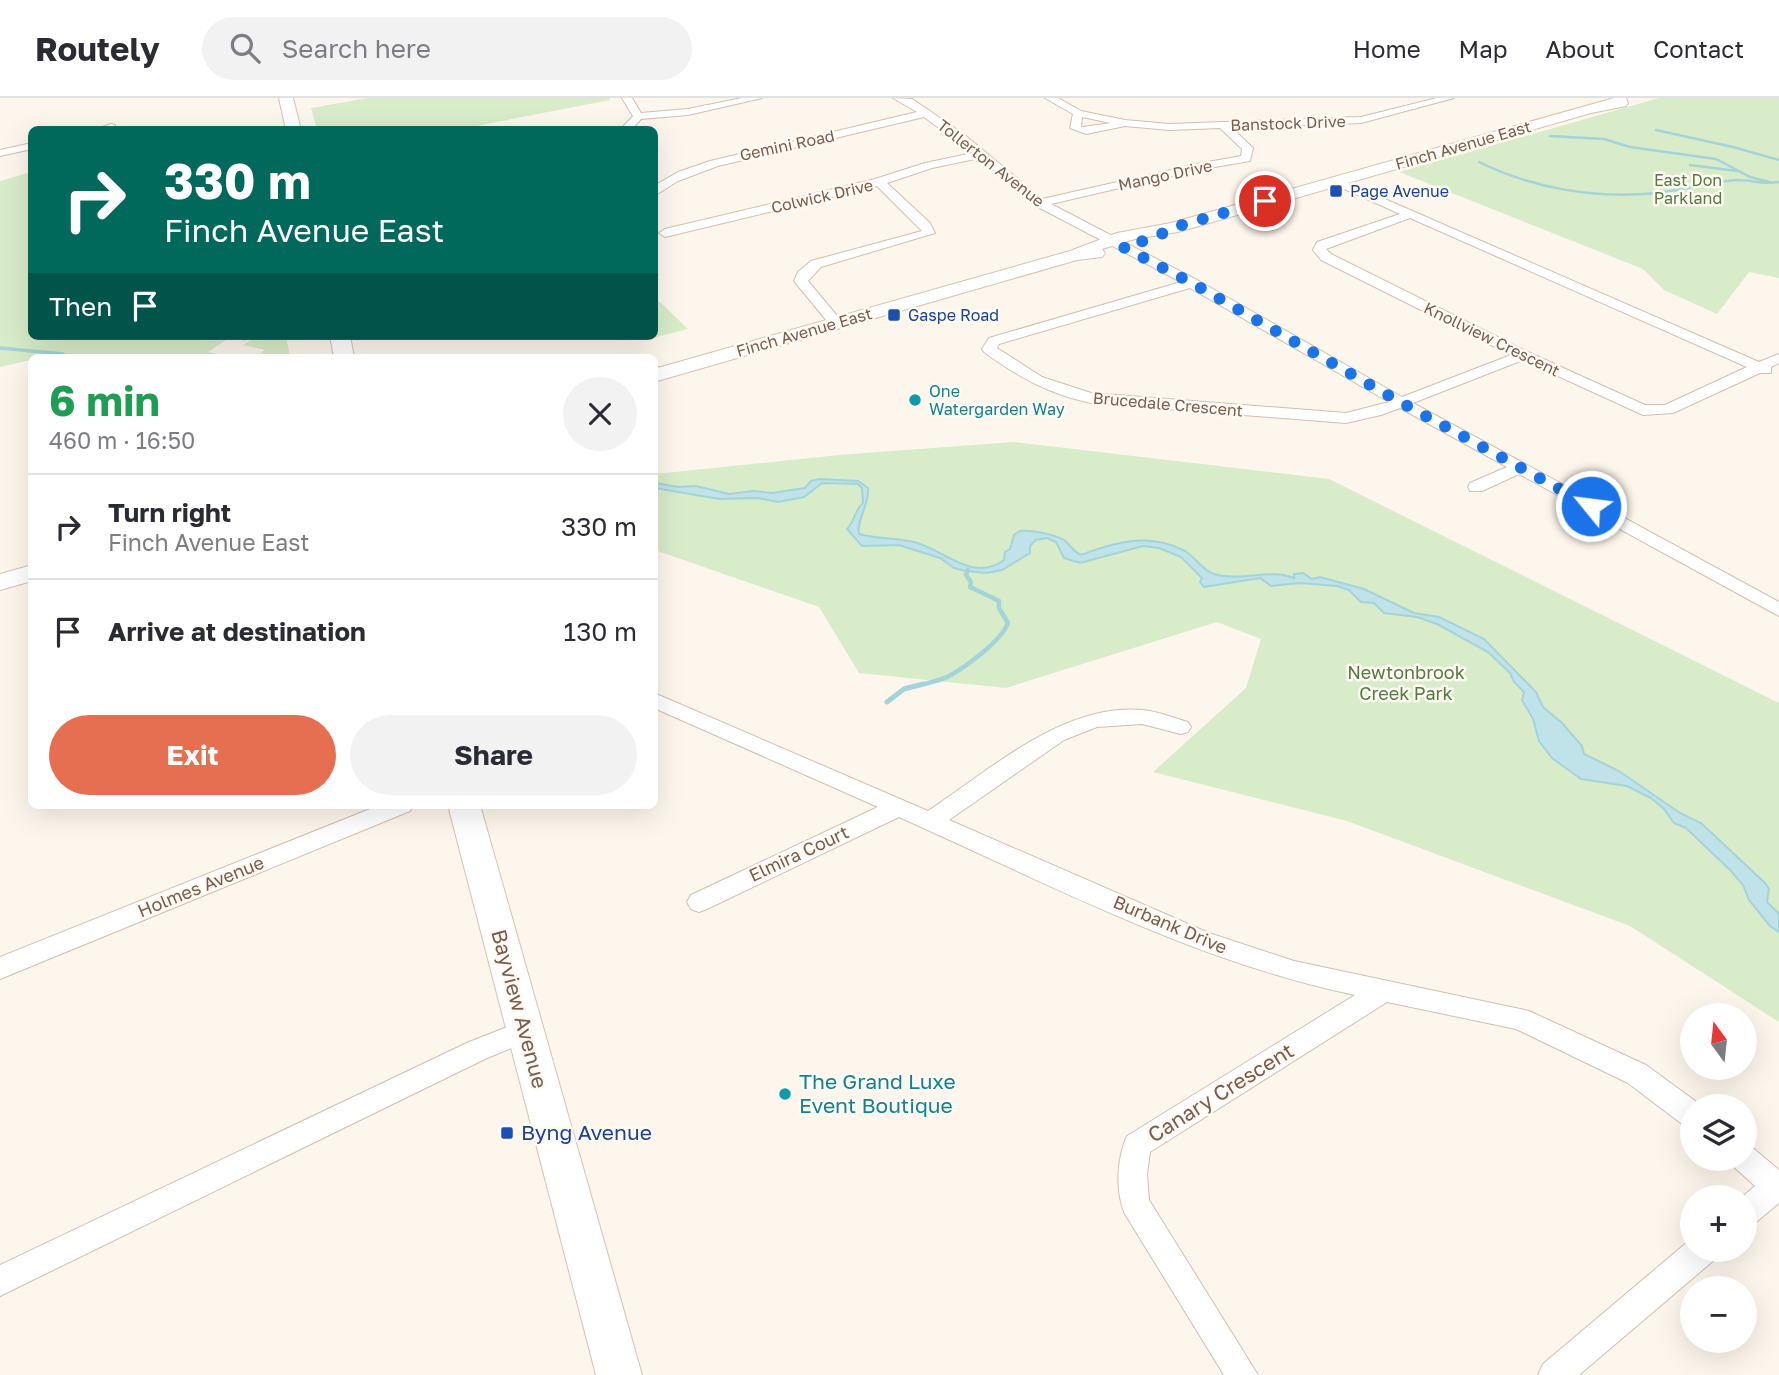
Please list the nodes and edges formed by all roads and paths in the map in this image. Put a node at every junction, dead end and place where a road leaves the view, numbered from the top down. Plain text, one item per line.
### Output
1 (286, 98) edge
2 (627, 98) edge
3 (757, 98) edge
4 (898, 98) edge
5 (1050, 98) edge
6 (1449, 98) edge
7 (1623, 99) edge
8 (926, 113) junction
9 (1078, 113) junction
10 (638, 116) junction
11 (1125, 123) junction
12 (1223, 125) junction
13 (293, 126) edge
14 (629, 126) edge
15 (28, 147) edge
16 (0, 153) edge
17 (979, 155) junction
18 (1335, 181) junction
19 (879, 182) junction
20 (658, 189) edge
21 (1040, 203) junction
22 (1410, 214) junction
23 (658, 224) edge
24 (665, 233) junction
25 (1117, 244) junction
26 (671, 246) dead end
27 (1192, 283) junction
28 (836, 323) junction
29 (1523, 355) junction
30 (1779, 358) edge
31 (1762, 368) junction
32 (658, 375) edge
33 (1779, 375) edge
34 (1400, 402) junction
35 (1521, 467) junction
36 (1476, 487) dead end
37 (28, 574) edge
38 (0, 582) edge
39 (1779, 610) edge
40 (658, 702) edge
41 (1181, 727) dead end
42 (900, 807) junction
43 (392, 809) edge
44 (465, 809) edge
45 (930, 821) junction
46 (699, 902) dead end
47 (0, 968) edge
48 (1382, 992) junction
49 (525, 1031) junction
50 (1680, 1106) edge
51 (1757, 1169) edge
52 (1778, 1187) edge
53 (1757, 1204) edge
54 (1688, 1262) edge
55 (0, 1281) edge
56 (619, 1375) edge
57 (1242, 1375) edge
58 (1554, 1375) edge

1 - 13 main road
2 - 10 street
3 - 10 street
4 - 8 street, Tollerton Avenue
5 - 9 street, Banstock Drive
6 - 12 street, Banstock Drive
7 - 18 main road, Finch Avenue East
8 - 17 street, Tollerton Avenue
8 - 20 street, Gemini Road
9 - 11 street, Banstock Drive
9 - 11 street, Banstock Drive
10 - 14 street
11 - 12 street, Banstock Drive
12 - 21 street, Mango Drive
15 - 16 street
17 - 19 street, Colwick Drive
17 - 21 street, Tollerton Avenue
18 - 22 street
18 - 25 main road, Finch Avenue East
19 - 24 street, Colwick Drive
19 - 28 street
21 - 25 street, Tollerton Avenue
22 - 29 street, Knollview Crescent
22 - 31 street
23 - 24 street
24 - 26 street
25 - 27 street, Tollerton Avenue
25 - 28 main road, Finch Avenue East
27 - 34 street, Tollerton Avenue
27 - 34 street, Brucedale Crescent
28 - 32 main road, Finch Avenue East
29 - 31 street, Knollview Crescent
29 - 34 street, Brucedale Crescent
30 - 31 street, Knollview Crescent
31 - 33 street
34 - 35 street, Tollerton Avenue
35 - 36 street
35 - 39 street, Tollerton Avenue
37 - 38 main road
40 - 42 street, Burbank Drive
41 - 45 street
42 - 45 street, Burbank Drive
42 - 46 street, Elmira Court
43 - 47 street, Holmes Avenue
44 - 49 main road, Bayview Avenue
45 - 48 street, Burbank Drive
48 - 50 street, Burbank Drive
48 - 57 street, Canary Crescent
49 - 55 street
49 - 56 main road, Bayview Avenue
51 - 52 street
52 - 53 street
54 - 58 street

